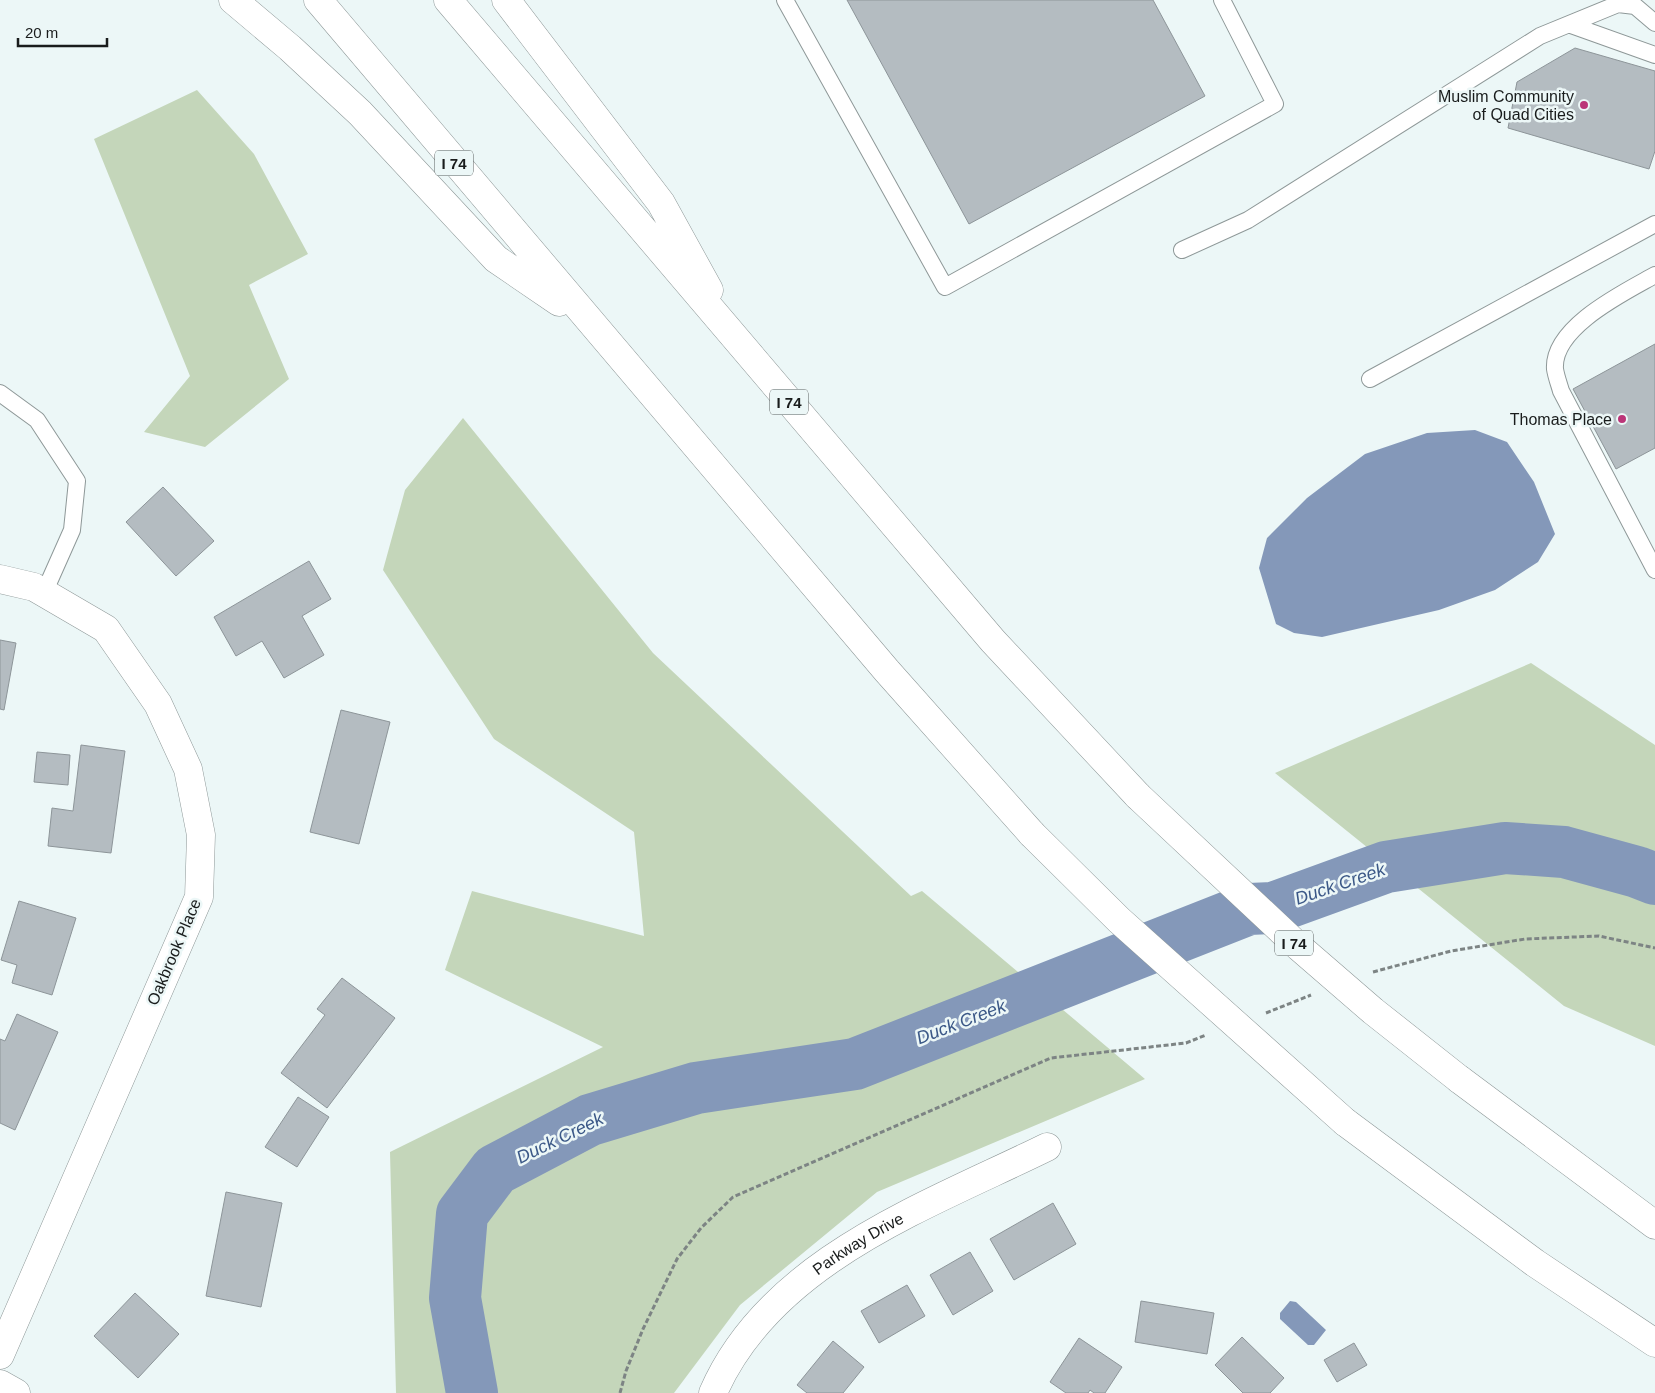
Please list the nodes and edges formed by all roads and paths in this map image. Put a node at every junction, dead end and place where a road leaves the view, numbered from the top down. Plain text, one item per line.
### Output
1 (233, 0) edge
2 (318, 0) edge
3 (448, 0) edge
4 (506, 0) edge
5 (785, 0) edge
6 (1222, 0) edge
7 (1655, 23) edge
8 (1572, 25) junction
9 (1655, 56) edge
10 (1655, 224) edge
11 (1182, 250) dead end
12 (1655, 275) edge
13 (592, 324) junction
14 (738, 341) junction
15 (1370, 380) dead end
16 (0, 393) edge
17 (1655, 570) edge
18 (0, 578) edge
19 (44, 593) junction
20 (1655, 948) edge
21 (1371, 973) dead end
22 (1315, 994) dead end
23 (1260, 1015) dead end
24 (1214, 1032) dead end
25 (1047, 1147) dead end
26 (1655, 1225) edge
27 (1655, 1343) edge
28 (0, 1356) edge
29 (0, 1384) edge
30 (16, 1393) edge
31 (620, 1393) edge
32 (713, 1393) edge

1 - 13 main road
2 - 13 main road, I 74
3 - 14 main road, I 74
4 - 14 main road
5 - 6 lane
7 - 8 lane
8 - 9 lane
8 - 11 lane
10 - 15 lane
12 - 17 lane
13 - 27 main road, I 74, bridge
14 - 26 main road, I 74, bridge
16 - 19 lane
18 - 19 main road, Oakbrook Place
19 - 28 main road, Oakbrook Place
20 - 21 path
22 - 23 path
24 - 31 path
25 - 32 main road, Parkway Drive
29 - 30 main road

